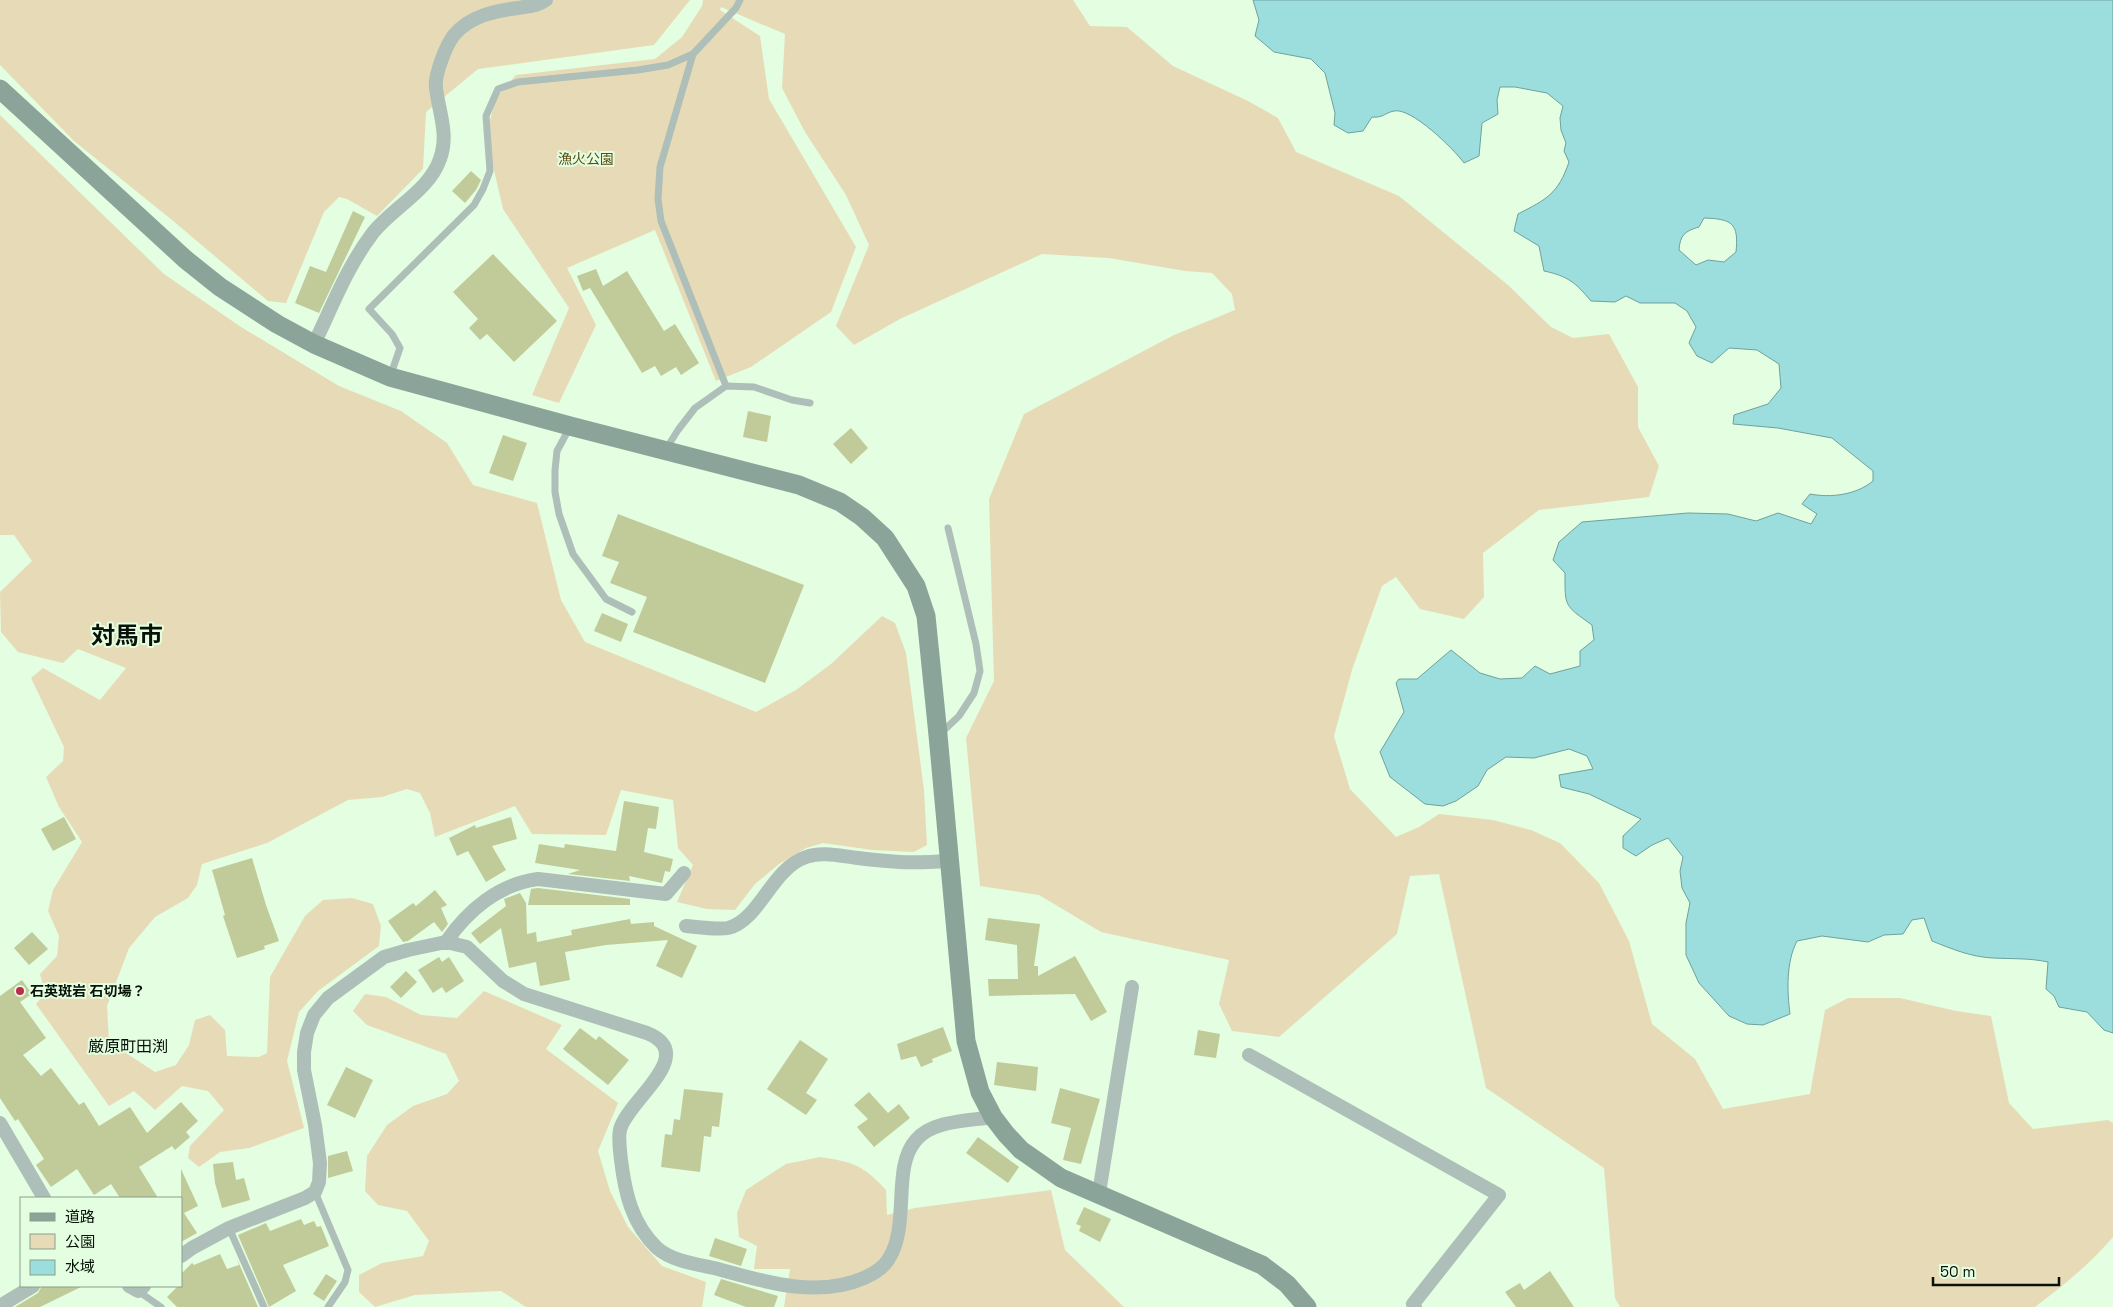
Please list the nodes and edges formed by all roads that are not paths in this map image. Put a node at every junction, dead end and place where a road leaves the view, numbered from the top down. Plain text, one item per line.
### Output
1 (546, 0) edge
2 (740, 0) edge
3 (693, 54) junction
4 (0, 90) edge
5 (314, 344) junction
6 (390, 377) junction
7 (726, 386) junction
8 (810, 403) dead end
9 (570, 426) junction
10 (666, 450) junction
11 (948, 528) dead end
12 (632, 612) dead end
13 (938, 735) junction
14 (950, 861) junction
15 (684, 873) dead end
16 (686, 926) dead end
17 (446, 942) junction
18 (1132, 988) dead end
19 (1249, 1055) dead end
20 (994, 1117) junction
21 (0, 1123) edge
22 (315, 1192) junction
23 (1099, 1194) junction
24 (43, 1197) edge
25 (229, 1228) junction
26 (182, 1255) edge
27 (31, 1287) edge
28 (137, 1287) edge
29 (0, 1306) edge
30 (161, 1307) edge
31 (264, 1307) edge
32 (328, 1307) edge
33 (1307, 1307) edge
34 (1415, 1307) edge

1 - 5 street
2 - 3 lane
3 - 6 lane
3 - 7 lane
4 - 5 street
5 - 6 street
6 - 9 street
7 - 8 lane
7 - 10 lane
9 - 10 street
9 - 12 lane
10 - 13 street
11 - 13 lane
13 - 14 street
14 - 16 street
14 - 20 street
15 - 17 street
17 - 20 street
17 - 22 street
18 - 23 street
19 - 34 street
20 - 23 street
21 - 24 street
22 - 25 street
22 - 32 lane
23 - 33 street
25 - 26 street
25 - 31 lane
27 - 29 street
28 - 30 lane

